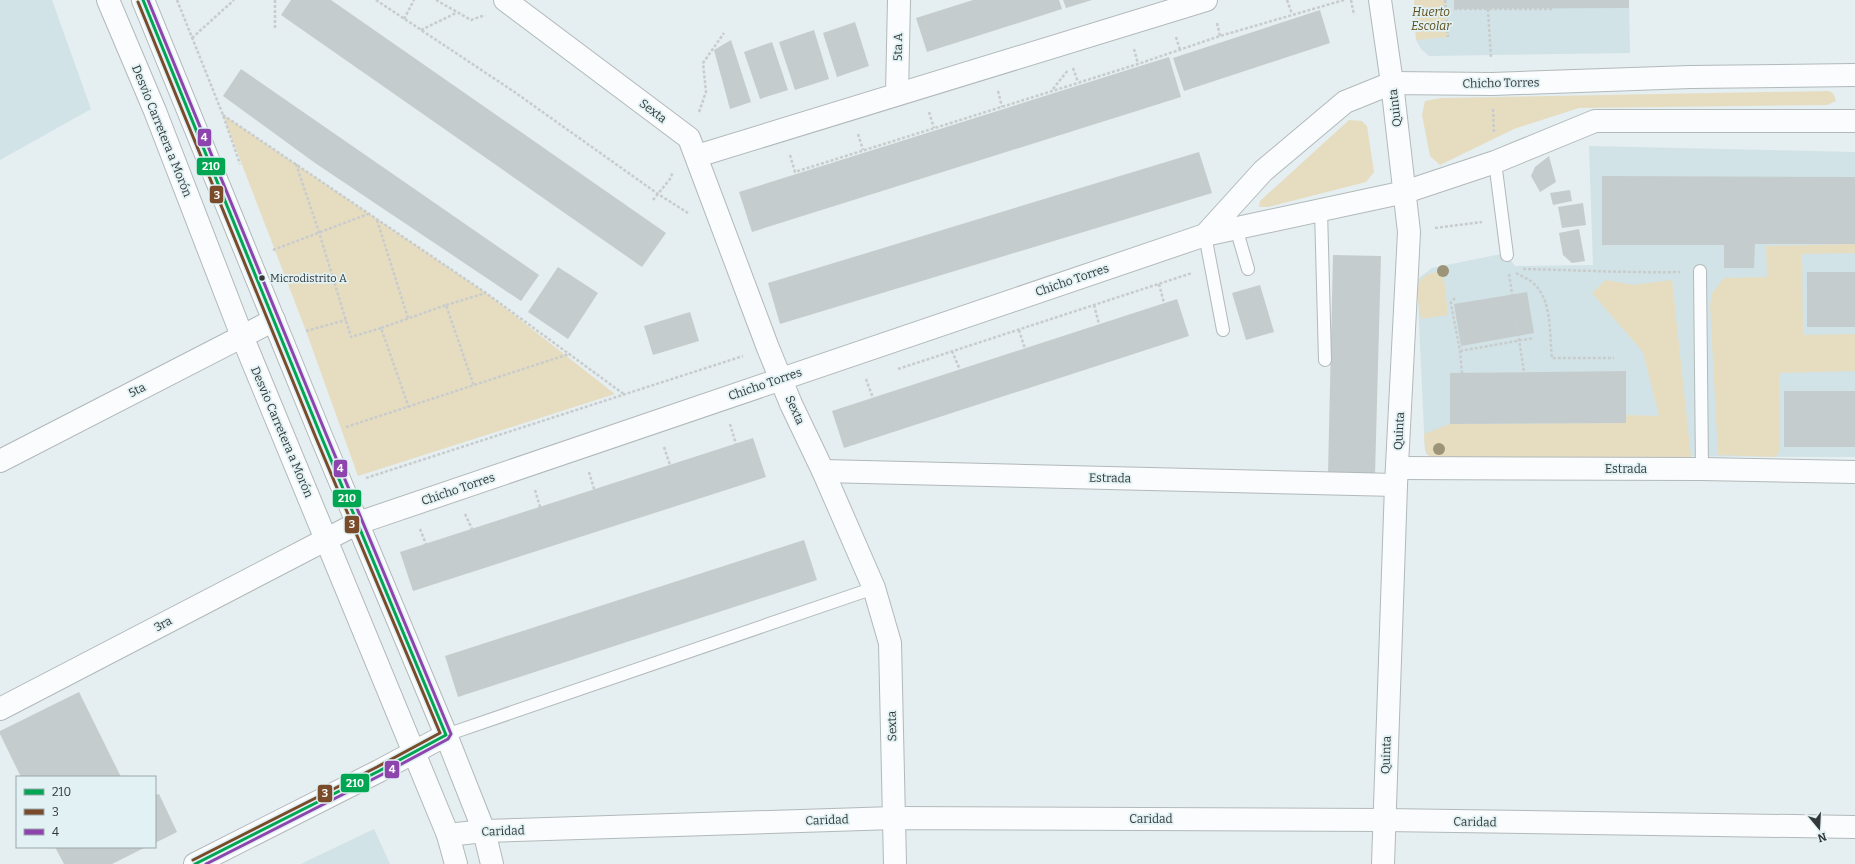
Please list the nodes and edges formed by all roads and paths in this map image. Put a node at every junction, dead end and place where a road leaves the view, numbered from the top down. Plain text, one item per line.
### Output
1 (108, 0) edge
2 (143, 0) edge
3 (234, 0) edge
4 (274, 0) edge
5 (376, 0) edge
6 (414, 0) edge
7 (436, 0) edge
8 (899, 0) edge
9 (1206, 0) edge
10 (1287, 0) edge
11 (1344, 0) edge
12 (1380, 0) edge
13 (1445, 0) edge
14 (508, 3) edge
15 (1454, 9) dead end
16 (1552, 9) dead end
17 (457, 13) junction
18 (1292, 14) junction
19 (404, 19) junction
20 (275, 28) dead end
21 (420, 30) junction
22 (192, 38) dead end
23 (1448, 38) dead end
24 (1072, 64) dead end
25 (1855, 75) edge
26 (1392, 83) junction
27 (1052, 90) junction
28 (897, 94) junction
29 (223, 115) dead end
30 (1855, 121) edge
31 (697, 156) junction
32 (1495, 162) junction
33 (296, 164) junction
34 (795, 172) dead end
35 (1405, 192) junction
36 (1321, 210) junction
37 (368, 214) junction
38 (690, 214) dead end
39 (377, 220) junction
40 (1502, 220) junction
41 (1236, 228) junction
42 (319, 232) junction
43 (1409, 232) junction
44 (1205, 235) junction
45 (270, 251) dead end
46 (1507, 255) dead end
47 (1248, 268) dead end
48 (1516, 269) dead end
49 (1700, 271) joint
50 (1514, 272) dead end
51 (1159, 284) dead end
52 (486, 293) junction
53 (1512, 294) dead end
54 (1456, 298) dead end
55 (1164, 303) dead end
56 (446, 305) junction
57 (1094, 305) dead end
58 (408, 318) junction
59 (274, 320) junction
60 (346, 320) junction
61 (1099, 324) dead end
62 (381, 328) junction
63 (1019, 330) dead end
64 (1223, 330) dead end
65 (301, 332) dead end
66 (242, 336) junction
67 (1534, 338) dead end
68 (1519, 341) junction
69 (768, 348) junction
70 (1025, 349) dead end
71 (952, 351) dead end
72 (1460, 351) junction
73 (570, 354) junction
74 (1614, 358) dead end
75 (1325, 360) dead end
76 (960, 370) dead end
77 (1524, 372) dead end
78 (1462, 373) dead end
79 (781, 379) junction
80 (866, 379) dead end
81 (474, 386) junction
82 (625, 395) junction
83 (873, 398) dead end
84 (408, 408) junction
85 (730, 424) dead end
86 (321, 436) junction
87 (736, 444) dead end
88 (664, 445) dead end
89 (0, 461) edge
90 (670, 465) dead end
91 (589, 469) dead end
92 (1702, 469) junction
93 (824, 471) junction
94 (1855, 472) edge
95 (1396, 477) junction
96 (342, 486) junction
97 (534, 487) dead end
98 (594, 489) dead end
99 (540, 507) dead end
100 (464, 510) dead end
101 (358, 523) junction
102 (419, 525) dead end
103 (472, 529) dead end
104 (327, 539) junction
105 (426, 544) dead end
106 (874, 588) junction
107 (0, 709) edge
108 (446, 734) junction
109 (415, 753) junction
110 (894, 818) junction
111 (1384, 820) junction
112 (1855, 827) edge
113 (484, 831) junction
114 (448, 834) junction
115 (195, 864) edge
116 (456, 864) edge
117 (492, 864) edge
118 (895, 864) edge
119 (1383, 864) edge

1 - 66 street, Desvio Carretera a Morón
2 - 59 street
3 - 22 path
4 - 20 path
5 - 19 path
6 - 19 path
7 - 17 path
8 - 28 street, 5ta A
9 - 28 street
10 - 18 path
11 - 18 path
12 - 26 street, Quinta
13 - 23 path
14 - 17 path
14 - 31 street, Sexta
15 - 16 path
17 - 21 path
18 - 27 path
19 - 21 path
21 - 38 path
24 - 27 path
25 - 26 street, Chicho Torres
26 - 35 street, Quinta
26 - 44 street, Chicho Torres
27 - 34 path
28 - 31 street
29 - 33 path
30 - 32 street, Chicho Torres
31 - 69 street, Sexta
32 - 35 street, Chicho Torres
32 - 40 lane
33 - 37 path
33 - 42 path
35 - 36 street, Chicho Torres
35 - 43 street, Quinta
36 - 41 street, Chicho Torres
36 - 75 lane
37 - 39 path
37 - 42 path
39 - 52 path
39 - 58 path
40 - 43 path
40 - 46 lane
41 - 44 street, Chicho Torres
41 - 47 lane
42 - 45 path
42 - 60 path
43 - 95 street, Quinta
44 - 64 lane
44 - 79 street, Chicho Torres
48 - 49 path
49 - 92 lane
50 - 74 path
51 - 55 path
52 - 56 path
52 - 73 path
53 - 68 path
54 - 72 path
56 - 58 path
56 - 81 path
57 - 61 path
58 - 62 path
59 - 66 street, 5ta
59 - 86 street
60 - 62 path
60 - 65 path
62 - 84 path
63 - 70 path
66 - 89 street, 5ta
66 - 104 street, Desvio Carretera a Morón
67 - 68 path
68 - 72 path
68 - 77 path
69 - 79 street, Sexta
69 - 82 path
71 - 76 path
72 - 78 path
73 - 81 path
73 - 82 path
79 - 93 street, Sexta
79 - 101 street, Chicho Torres
80 - 83 path
81 - 84 path
82 - 96 path
84 - 86 path
85 - 87 path
86 - 96 street
88 - 90 path
91 - 98 path
92 - 94 street, Estrada
92 - 95 street, Estrada
93 - 95 street, Estrada
93 - 106 street, Sexta
95 - 111 street, Quinta
96 - 101 street
97 - 99 path
100 - 103 path
101 - 104 street, Chicho Torres
101 - 108 street
102 - 105 path
104 - 107 street, 3ra
104 - 109 street, Desvio Carretera a Morón
106 - 108 lane
106 - 110 street, Sexta
108 - 109 street
108 - 113 street
109 - 114 street, Desvio Carretera a Morón
109 - 115 street
110 - 111 street, Caridad
110 - 113 street, Caridad
110 - 118 street, Sexta
111 - 112 street, Caridad
111 - 119 street, Quinta
113 - 114 street, Caridad
113 - 117 street
114 - 116 street, Desvio Carretera a Morón

